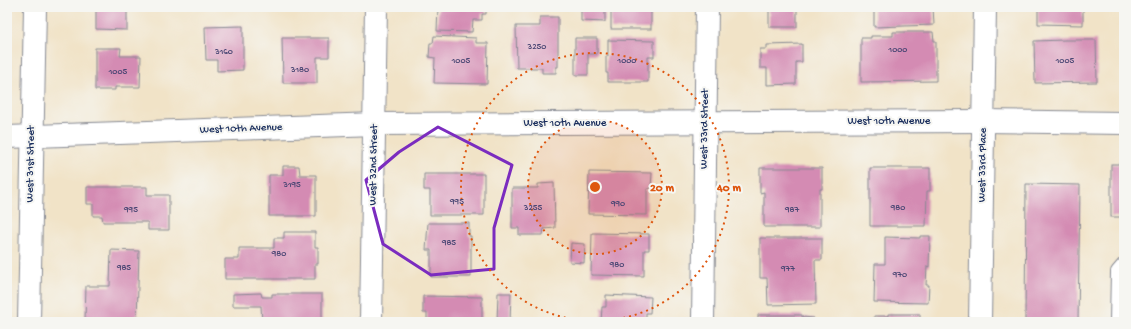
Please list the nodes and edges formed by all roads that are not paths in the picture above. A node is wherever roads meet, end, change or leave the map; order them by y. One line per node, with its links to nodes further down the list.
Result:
1 (35, 7): 10 (street, West 31st Street)
2 (376, 7): 8 (street, West 32nd Street)
3 (707, 7): 6 (street, West 33rd Street)
4 (985, 7): 5 (street, West 33rd Place)
5 (984, 121): 6 (street, West 10th Avenue); 7 (street, West 10th Avenue); 15 (street, West 33rd Place)
6 (705, 123): 8 (street, West 10th Avenue); 14 (street, West 33rd Street)
7 (1124, 123)
8 (375, 124): 10 (street, West 10th Avenue); 13 (street, West 32nd Street)
9 (7, 137): 10 (street, West 10th Avenue)
10 (32, 137): 12 (street, West 31st Street)
11 (1124, 265): 16 (lane)
12 (29, 322)
13 (371, 322)
14 (703, 322)
15 (980, 322)
16 (1117, 322)

